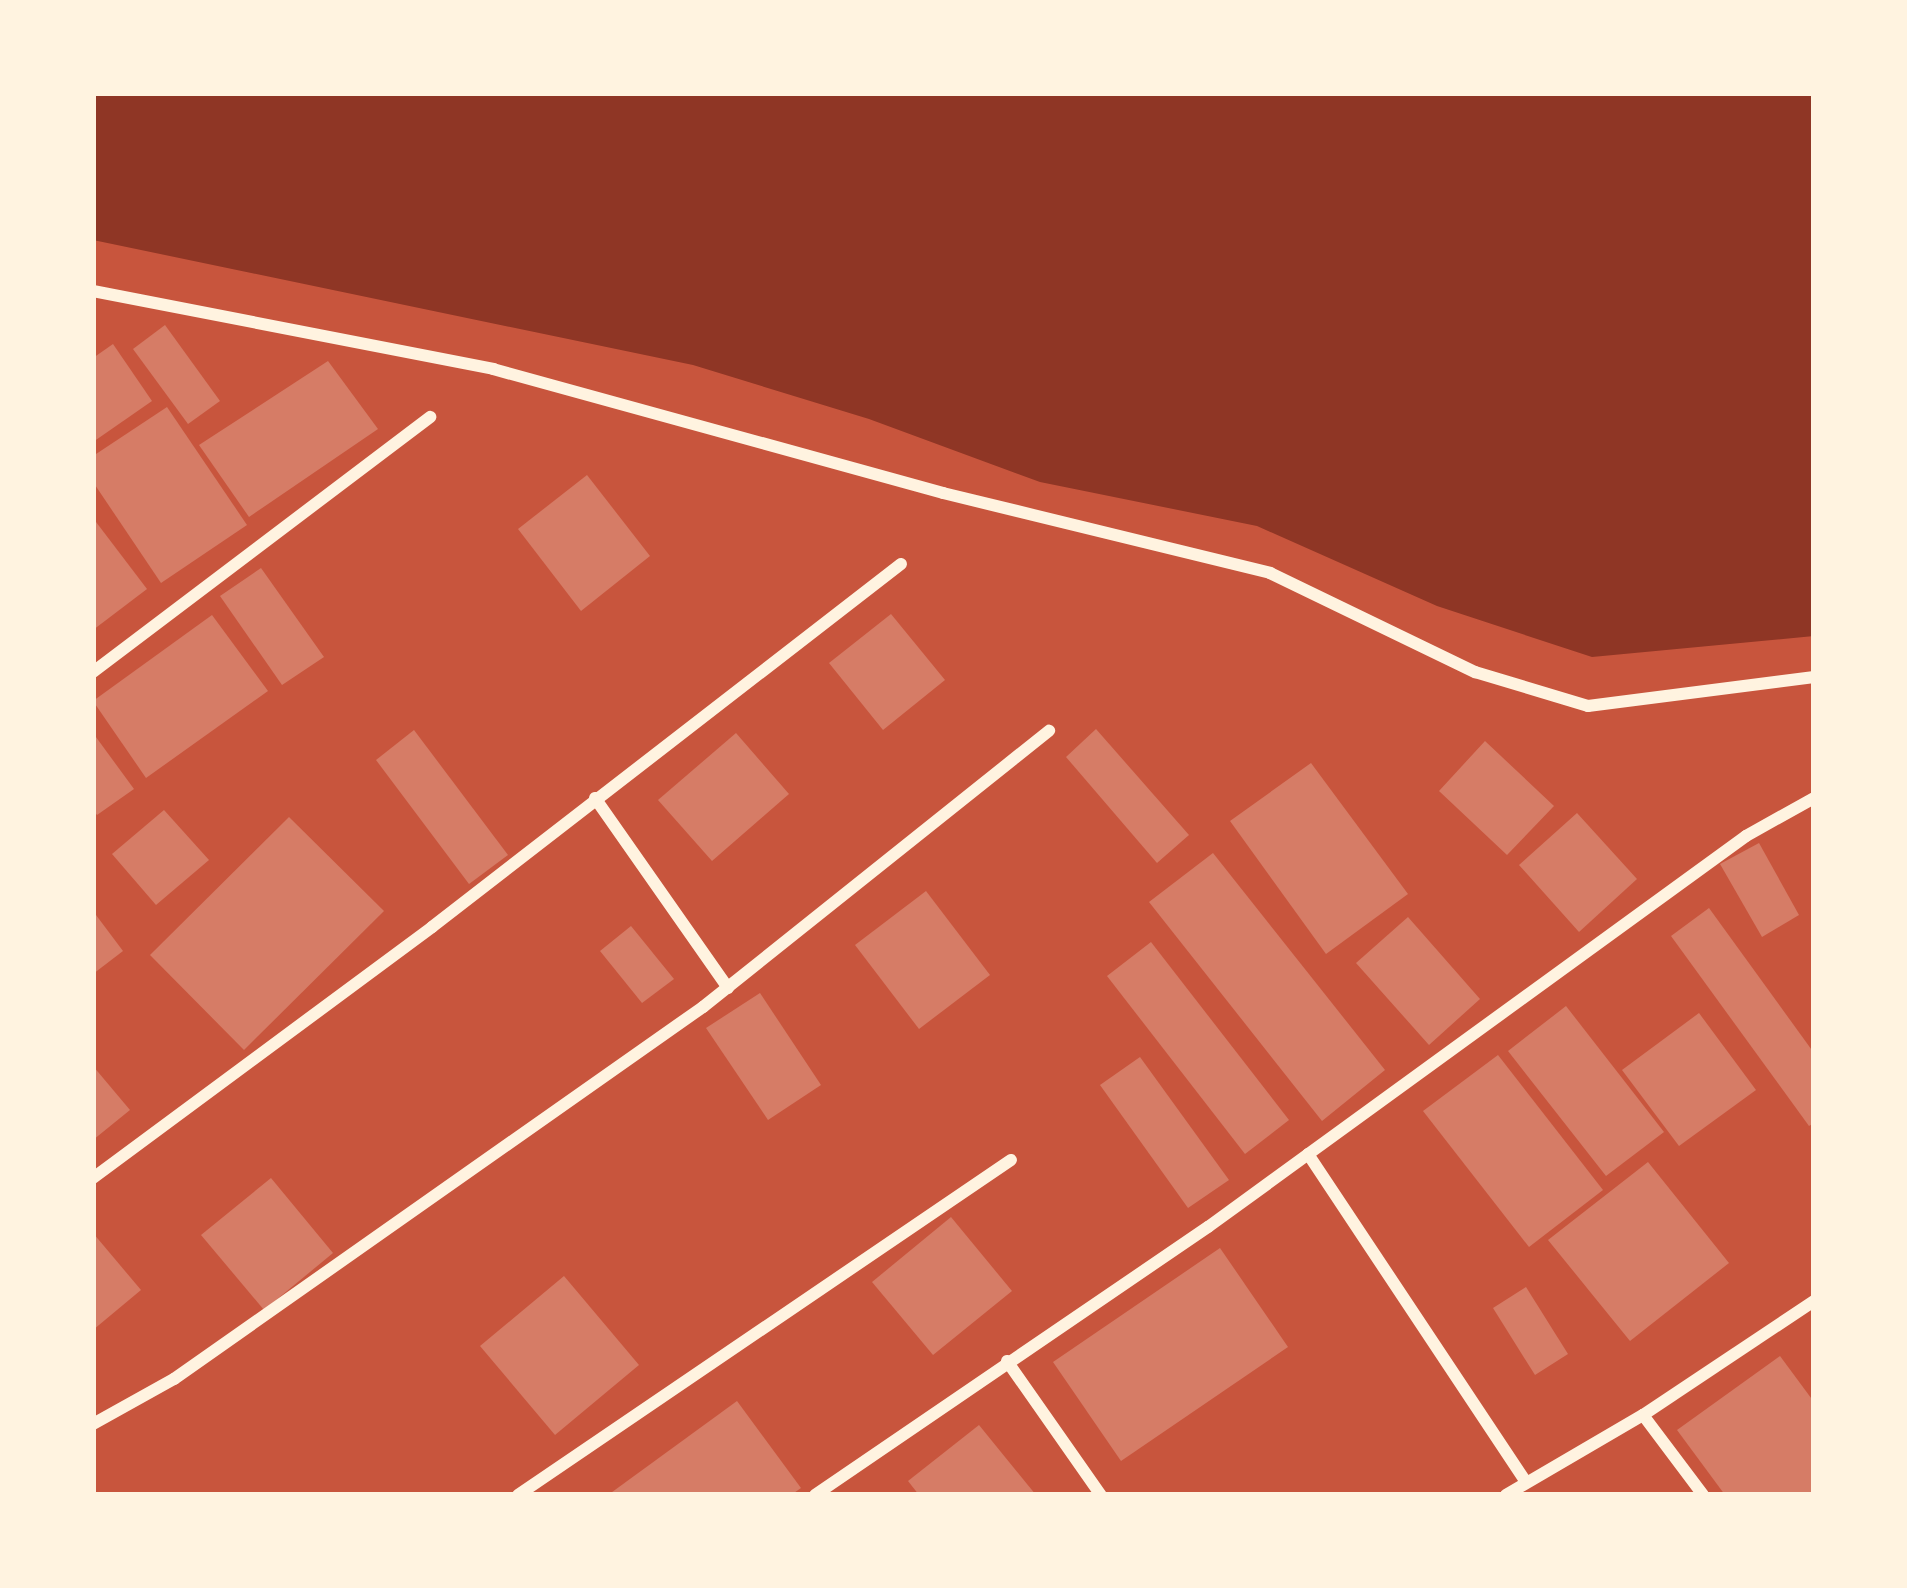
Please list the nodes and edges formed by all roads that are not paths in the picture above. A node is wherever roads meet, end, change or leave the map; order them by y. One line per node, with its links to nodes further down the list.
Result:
1 (93, 291): 5 (street)
2 (430, 417): 4 (street)
3 (901, 564): 7 (street)
4 (93, 672)
5 (1814, 677)
6 (1049, 731): 9 (street)
7 (596, 798): 9 (street); 12 (street)
8 (1814, 798): 10 (street)
9 (728, 988): 16 (street)
10 (1308, 1154): 14 (street); 17 (street)
11 (1011, 1160): 18 (street)
12 (93, 1178)
13 (1814, 1301): 15 (street)
14 (1007, 1361): 19 (street); 20 (street)
15 (1643, 1415): 17 (street); 22 (street)
16 (93, 1424)
17 (1526, 1482): 21 (street)
18 (518, 1495)
19 (814, 1495)
20 (1101, 1495)
21 (1506, 1495)
22 (1703, 1495)

